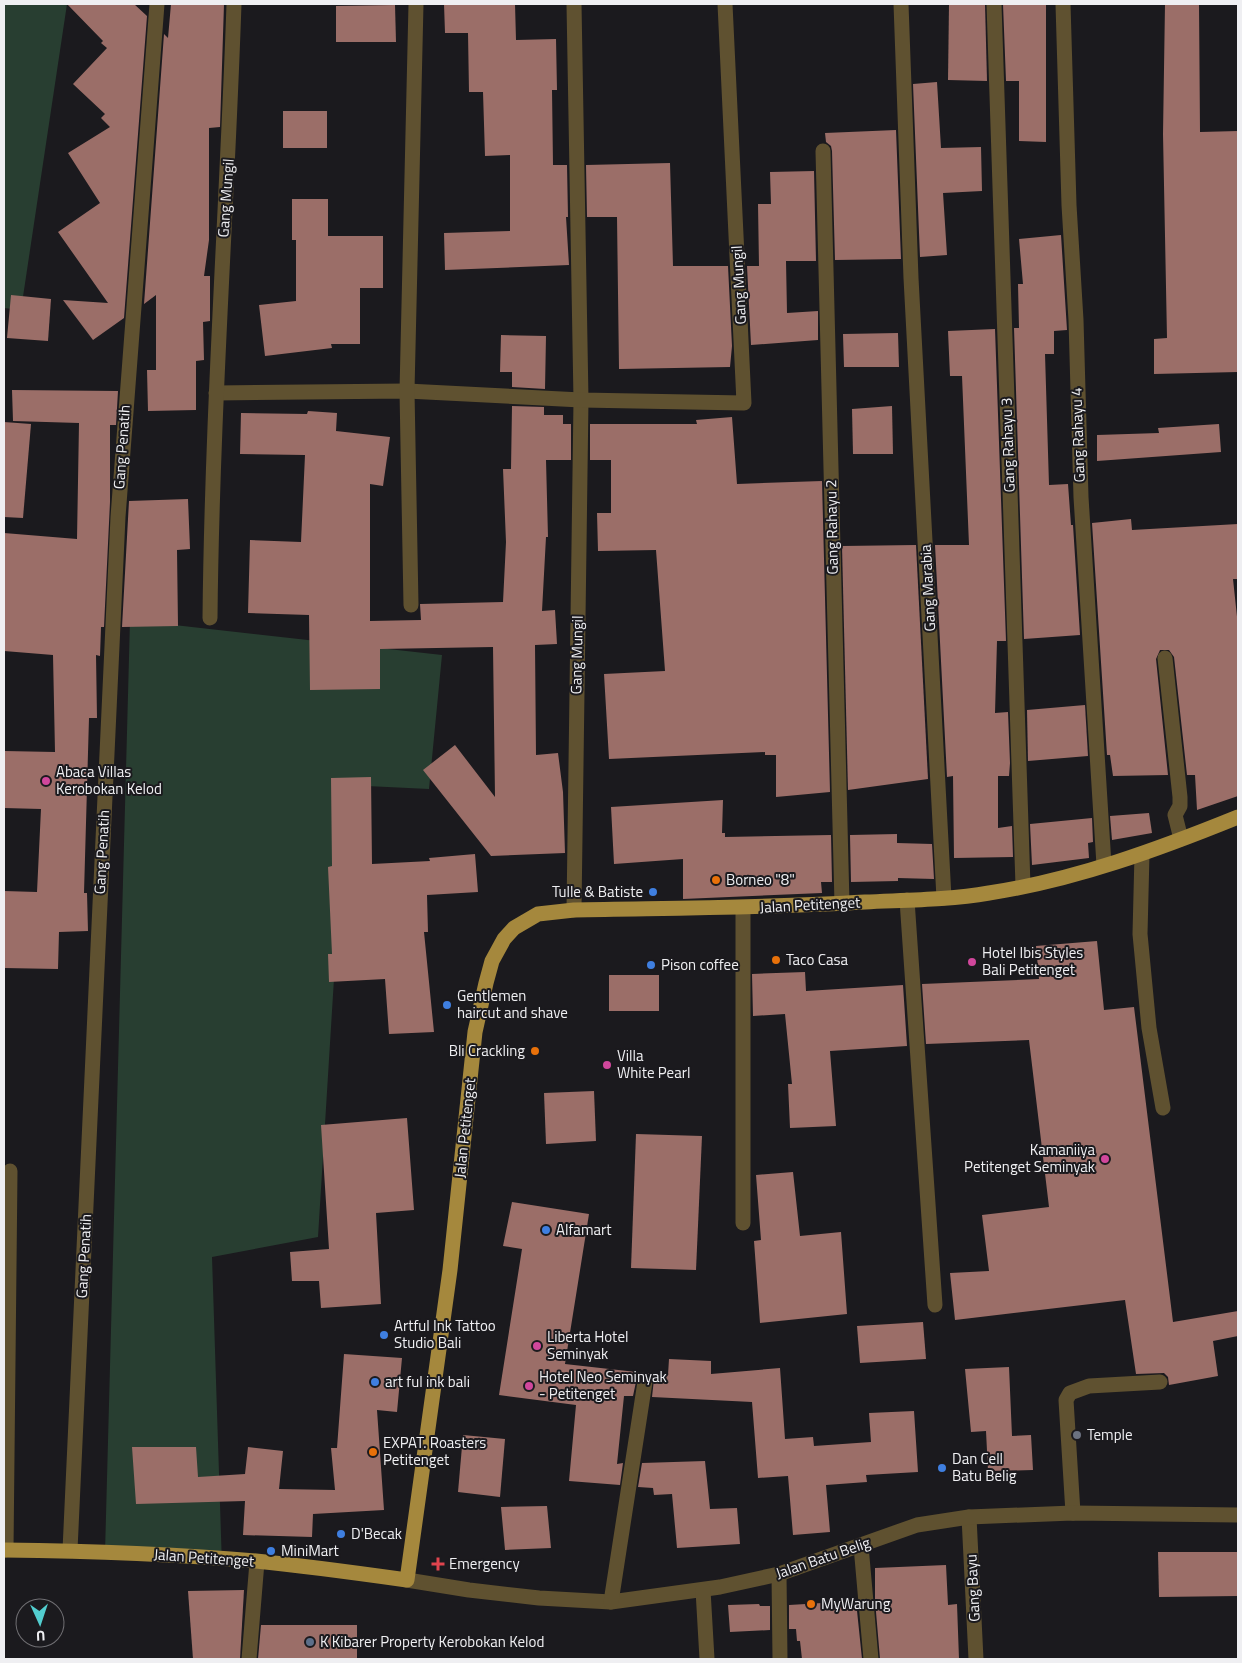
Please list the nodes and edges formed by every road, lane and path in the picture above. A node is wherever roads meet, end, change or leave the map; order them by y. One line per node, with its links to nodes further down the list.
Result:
1 (158, 4): 37 (street, Gang Penatih)
2 (234, 4): 11 (street, Gang Mungil)
3 (416, 4): 10 (street)
4 (574, 4): 12 (street, Gang Mungil)
5 (725, 4): 12 (street, Gang Mungil)
6 (901, 4): 21 (street, Gang Marabia)
7 (994, 4): 20 (street, Gang Rahayu 3)
8 (1063, 4): 19 (street, Gang Rahayu 4)
9 (823, 151): 23 (street, Gang Rahayu 2)
10 (406, 391): 11 (street, Gang Mungil); 12 (street, Gang Mungil); 13 (street)
11 (216, 393): 14 (street, Gang Mungil)
12 (581, 400): 25 (street, Gang Mungil)
13 (411, 605)
14 (210, 618)
15 (1165, 658): 17 (street)
16 (1238, 817): 17 (main road, Jalan Petitenget)
17 (1181, 839): 18 (main road, Jalan Petitenget)
18 (1142, 854): 19 (main road, Jalan Petitenget); 26 (street)
19 (1104, 865): 20 (main road, Jalan Petitenget)
20 (1024, 886): 21 (main road, Jalan Petitenget)
21 (944, 898): 22 (main road, Jalan Petitenget)
22 (907, 900): 23 (main road, Jalan Petitenget); 29 (street)
23 (842, 904): 24 (main road, Jalan Petitenget)
24 (743, 908): 25 (main road, Jalan Petitenget); 28 (street)
25 (574, 910): 40 (main road, Jalan Petitenget)
26 (1163, 1108)
27 (10, 1171): 36 (street)
28 (743, 1223)
29 (935, 1305)
30 (645, 1382): 42 (street)
31 (1160, 1382): 32 (street)
32 (1073, 1514): 33 (street, Jalan Batu Belig); 34 (street, Jalan Batu Belig)
33 (1238, 1515)
34 (969, 1517): 35 (street, Jalan Batu Belig); 47 (street, Gang Bayu)
35 (861, 1546): 39 (street, Jalan Batu Belig); 46 (street)
36 (5, 1550): 37 (main road, Jalan Petitenget)
37 (70, 1550): 38 (main road, Jalan Petitenget)
38 (257, 1562): 40 (main road, Jalan Petitenget); 43 (street)
39 (779, 1574): 41 (street, Jalan Batu Belig); 45 (street)
40 (407, 1580): 42 (street, Jalan Batu Belig)
41 (703, 1590): 42 (street, Jalan Batu Belig); 44 (street)
42 (611, 1602)
43 (249, 1659)
44 (707, 1659)
45 (780, 1659)
46 (871, 1659)
47 (976, 1659)

